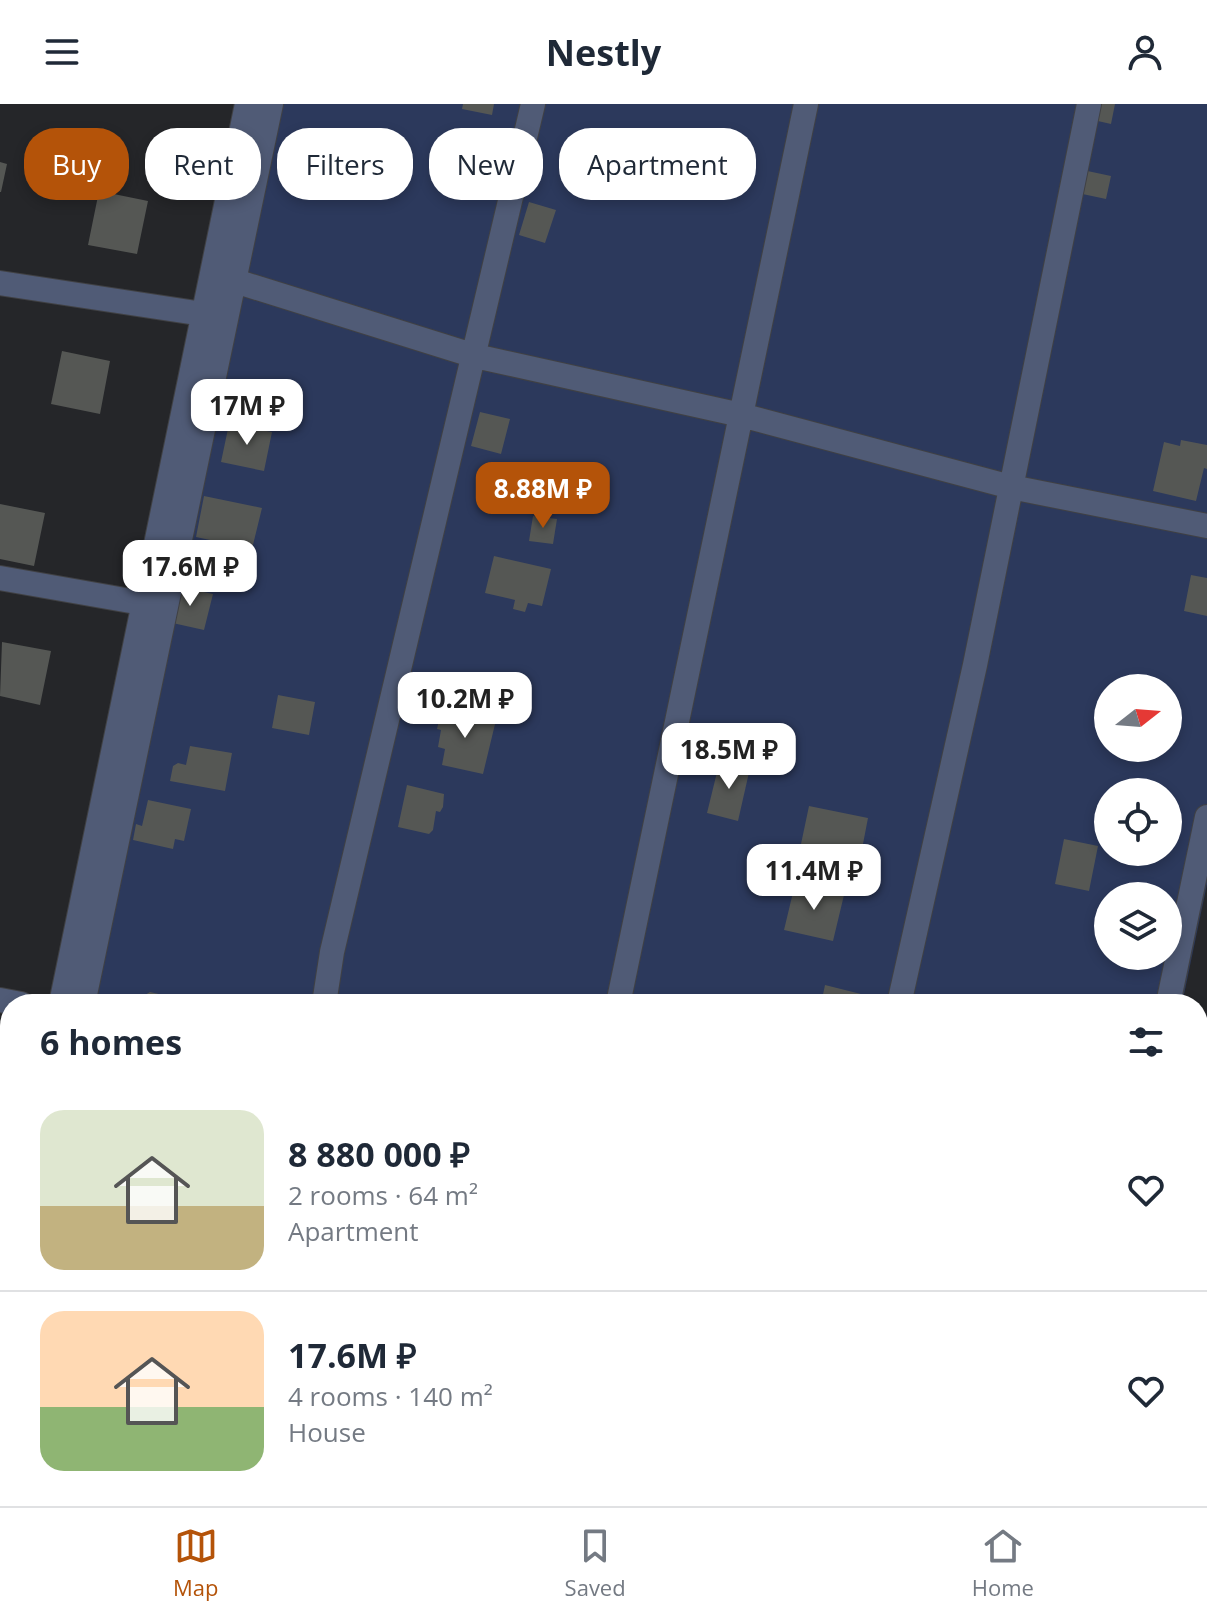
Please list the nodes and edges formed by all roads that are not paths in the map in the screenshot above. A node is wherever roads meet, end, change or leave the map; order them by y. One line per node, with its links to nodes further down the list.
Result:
1 (247, 104): 8 (street)
2 (271, 104): 6 (street)
3 (533, 104): 9 (street)
4 (806, 104): 10 (street)
5 (1089, 104): 11 (street)
6 (235, 281): 9 (street); 17 (street)
7 (0, 283): 8 (street)
8 (203, 314): 14 (street)
9 (475, 356): 10 (street); 18 (street)
10 (741, 415): 11 (street); 19 (street)
11 (1011, 487): 12 (street); 20 (street)
12 (1207, 526)
13 (0, 578): 14 (street)
14 (142, 603): 16 (street)
15 (1207, 817): 21 (street)
16 (63, 994)
17 (85, 994)
18 (326, 994)
19 (620, 994)
20 (901, 994)
21 (1170, 994)

